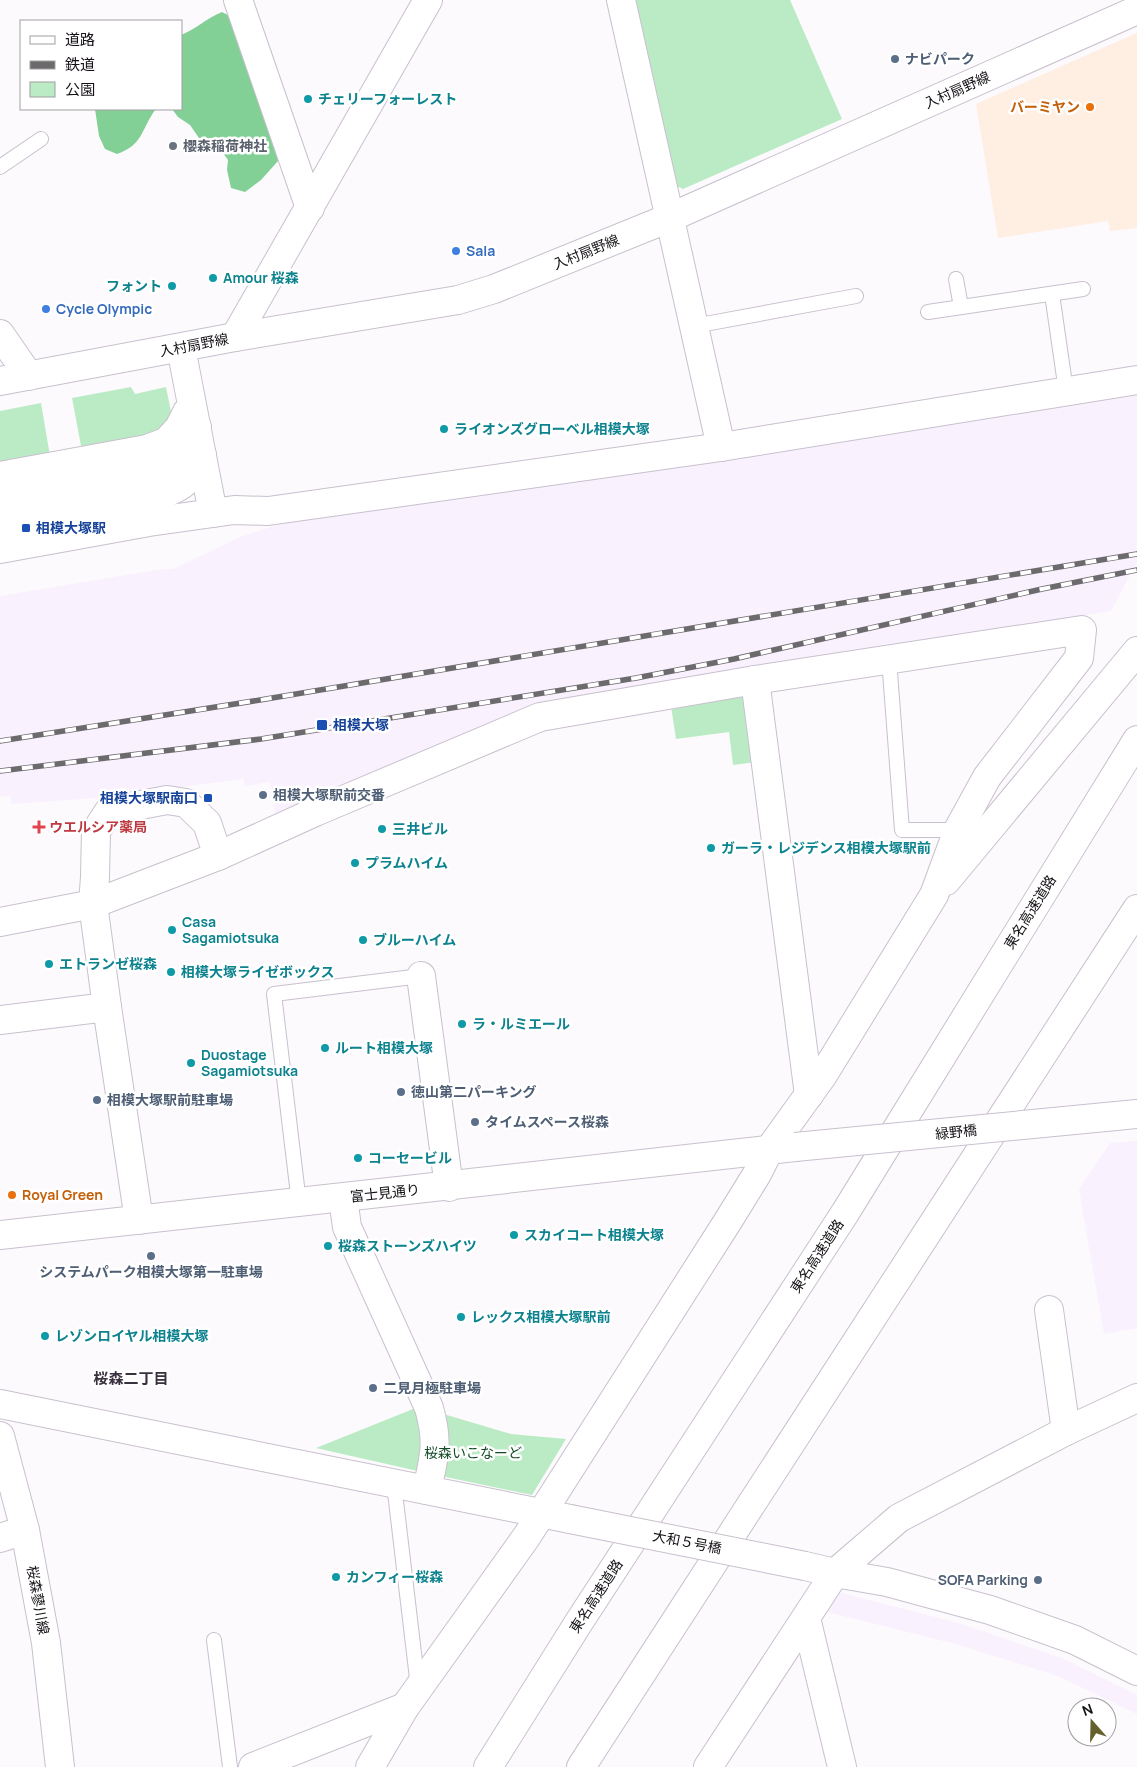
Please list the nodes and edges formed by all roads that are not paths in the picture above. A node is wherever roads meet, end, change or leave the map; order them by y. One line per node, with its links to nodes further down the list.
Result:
1 (238, 0): 7 (main road)
2 (428, 0): 7 (main road)
3 (621, 0): 8 (main road)
4 (1137, 10): 8 (main road, 入村扇野線)
5 (41, 139): 6 (lane)
6 (0, 167)
7 (310, 208): 17 (main road)
8 (670, 218): 15 (main road); 17 (main road, 入村扇野線)
9 (956, 279): 13 (lane)
10 (1083, 289): 11 (lane)
11 (1052, 294): 13 (lane); 22 (lane)
12 (856, 296): 15 (lane)
13 (960, 307): 14 (lane)
14 (928, 312)
15 (694, 326): 24 (main road)
16 (0, 334): 19 (main road)
17 (235, 337): 18 (main road, 入村扇野線)
18 (182, 348): 19 (main road, 入村扇野線); 23 (main road)
19 (29, 376): 21 (main road, 入村扇野線)
20 (1137, 380): 22 (main road)
21 (0, 381)
22 (1066, 391): 24 (main road)
23 (194, 414): 25 (main road); 26 (main road); 27 (main road)
24 (721, 447): 28 (main road)
25 (202, 455): 28 (main road); 29 (main road)
26 (0, 476)
27 (0, 499)
28 (213, 513): 30 (main road)
29 (0, 521)
30 (0, 549)
31 (1137, 652): 37 (main road)
32 (889, 658): 33 (main road); 35 (lane); 35 (main road)
33 (754, 680): 36 (main road); 44 (main road)
34 (1137, 740): 70 (main road, 東名高速道路)
35 (958, 830): 37 (main road)
36 (218, 856): 38 (main road); 38 (main road)
37 (934, 895): 44 (main road)
38 (93, 904): 40 (main road); 42 (main road)
39 (1137, 909): 71 (main road)
40 (0, 922)
41 (421, 976): 47 (main road); 49 (lane)
42 (107, 1007): 43 (main road); 50 (main road)
43 (0, 1020)
44 (810, 1095): 46 (main road)
45 (1129, 1112): 46 (main road, 緑野橋, bridge)
46 (782, 1149): 47 (main road, 富士見通り); 59 (main road)
47 (449, 1187): 48 (main road, 富士見通り)
48 (343, 1198): 49 (main road, 富士見通り); 58 (main road)
49 (299, 1202): 50 (main road, 富士見通り)
50 (140, 1220): 51 (main road, 富士見通り)
51 (0, 1235)
52 (1049, 1310): 55 (main road)
53 (1137, 1398): 55 (main road)
54 (0, 1404): 57 (main road, 大和５号橋)
55 (1066, 1431): 61 (main road)
56 (1, 1445): 60 (main road, 桜森蓼川線)
57 (394, 1484): 58 (main road, 大和５号橋); 65 (lane)
58 (427, 1490): 59 (main road, 大和５号橋)
59 (542, 1513): 61 (main road, 大和５号橋, bridge); 65 (main road)
60 (13, 1534): 66 (main road, 桜森蓼川線)
61 (835, 1573): 62 (main road); 64 (main road, 大和５号橋)
62 (806, 1618): 72 (main road); 73 (main road)
63 (214, 1640): 67 (lane)
64 (1137, 1671)
65 (412, 1698): 68 (main road); 69 (main road)
66 (60, 1767)
67 (230, 1767)
68 (253, 1767)
69 (370, 1767)
70 (488, 1767)
71 (581, 1767)
72 (708, 1767)
73 (842, 1767)

